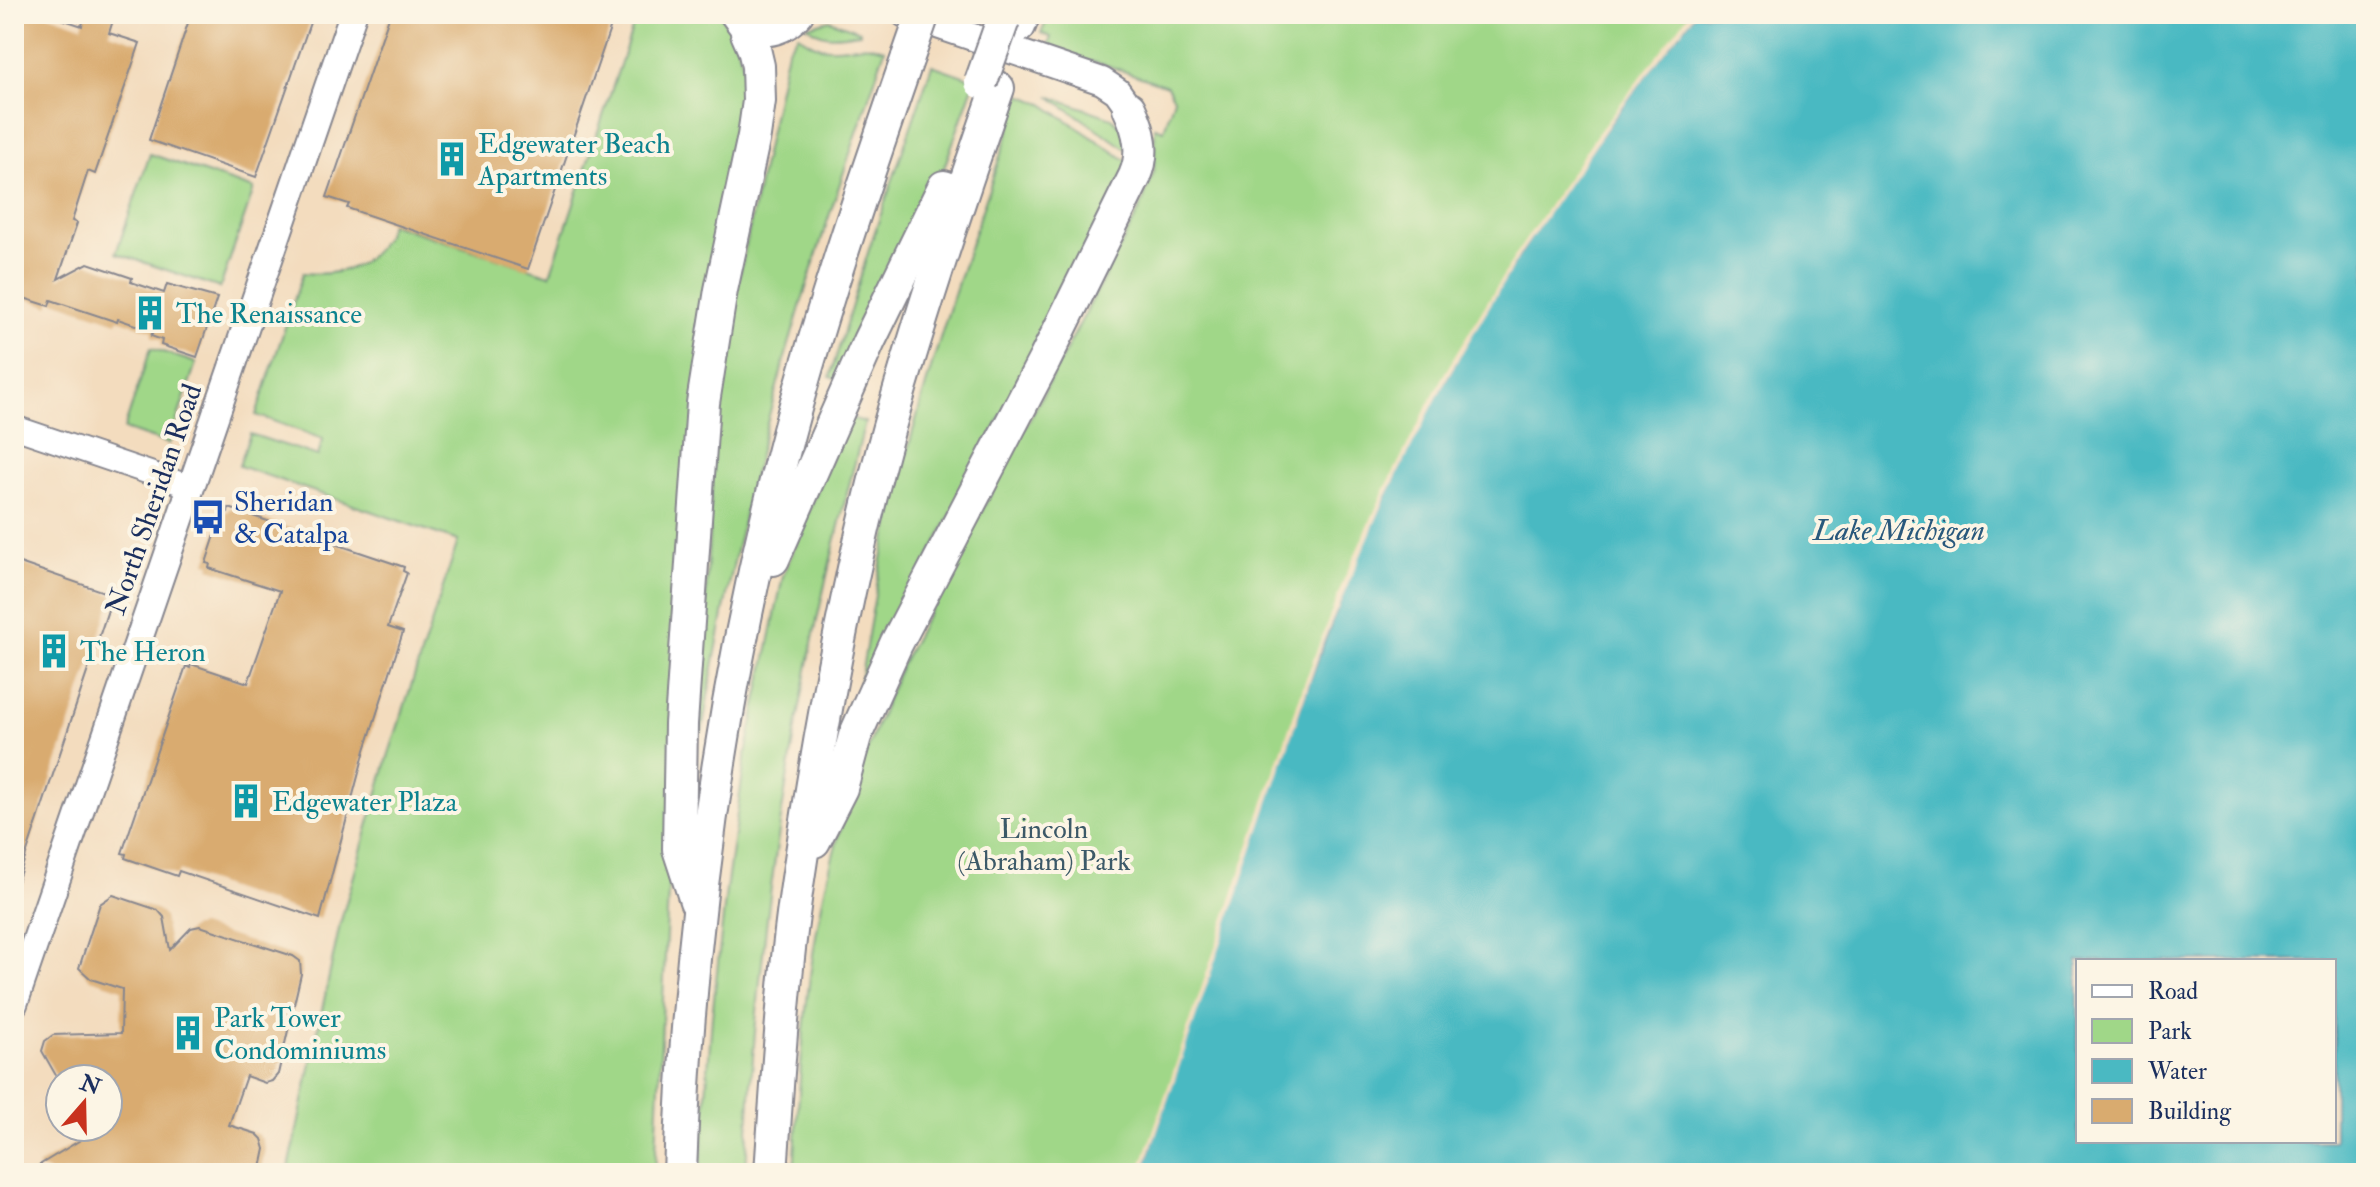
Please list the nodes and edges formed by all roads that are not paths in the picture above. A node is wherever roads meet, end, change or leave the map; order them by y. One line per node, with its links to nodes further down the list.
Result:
1 (353, 14): 10 (main road, North Sheridan Road)
2 (800, 14): 6 (main road)
3 (905, 14): 8 (main road)
4 (923, 14): 11 (highway, bridge)
5 (1013, 18): 7 (highway)
6 (740, 24): 13 (highway)
7 (990, 85): 11 (highway); 12 (highway)
8 (1129, 108): 12 (highway)
9 (14, 427): 10 (street)
10 (191, 487): 14 (main road, North Sheridan Road)
11 (746, 623): 13 (highway)
12 (799, 869): 16 (highway)
13 (698, 907): 15 (highway)
14 (14, 1004)
15 (680, 1173)
16 (771, 1173)

